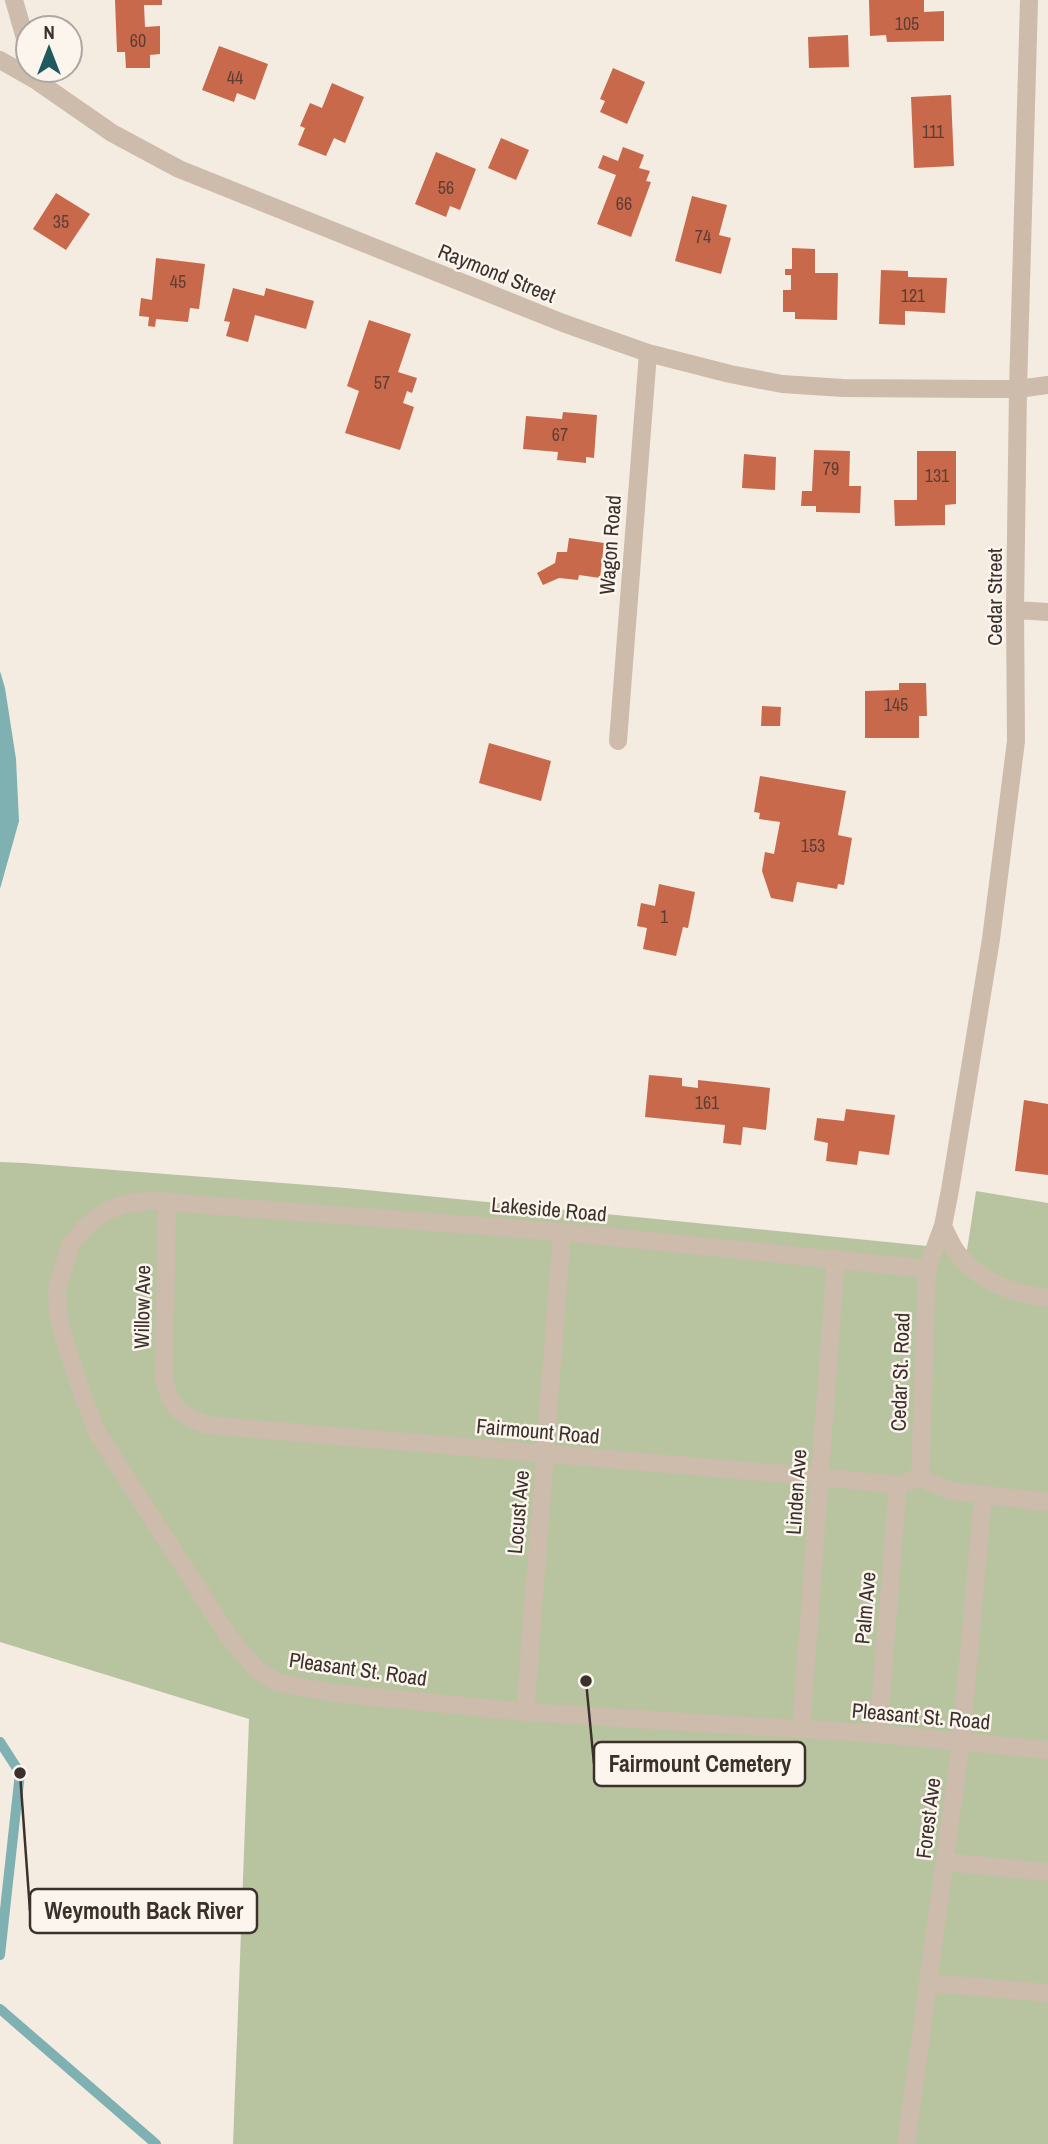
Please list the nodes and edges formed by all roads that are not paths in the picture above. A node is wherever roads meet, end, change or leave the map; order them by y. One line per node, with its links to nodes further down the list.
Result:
1 (1029, 0): 5 (street, Cedar Street)
2 (46, 84): 3 (street, Raymond Street)
3 (648, 353): 5 (street, Raymond Street); 8 (street, Wagon Road)
4 (1048, 385): 5 (street, Raymond Street)
5 (1018, 390): 6 (street, Cedar Street)
6 (1015, 610): 7 (street); 10 (street, Cedar Street)
7 (1048, 612)
8 (618, 741)
9 (167, 1201): 11 (street, Lakeside Road); 15 (street, Willow Ave); 22 (street, Pleasant St. Road)
10 (943, 1226): 13 (street, Cedar St. Road); 14 (street)
11 (562, 1232): 12 (street, Lakeside Road); 16 (street, Locust Ave)
12 (836, 1258): 13 (street, Lakeside Road); 17 (street, Linden Ave)
13 (927, 1269): 18 (street, Cedar St. Road)
14 (1048, 1298)
15 (177, 1410): 16 (street, Fairmount Road)
16 (546, 1455): 17 (street, Fairmount Road); 22 (street, Locust Ave)
17 (820, 1477): 19 (street, Fairmount Road); 23 (street, Linden Ave)
18 (920, 1478): 19 (street); 20 (street)
19 (898, 1485): 24 (street, Palm Ave)
20 (983, 1496): 21 (street); 25 (street, Forest Ave)
21 (1048, 1502)
22 (525, 1712): 23 (street, Pleasant St. Road)
23 (802, 1730): 24 (street, Pleasant St. Road)
24 (878, 1734): 25 (street, Pleasant St. Road)
25 (961, 1742): 26 (street, Pleasant St. Road); 27 (street, Forest Ave)
26 (1048, 1751)
27 (945, 1862): 28 (street); 29 (street, Forest Ave)
28 (1048, 1872)
29 (929, 1983): 30 (street); 31 (street, Forest Ave)
30 (1048, 1993)
31 (906, 2144)

